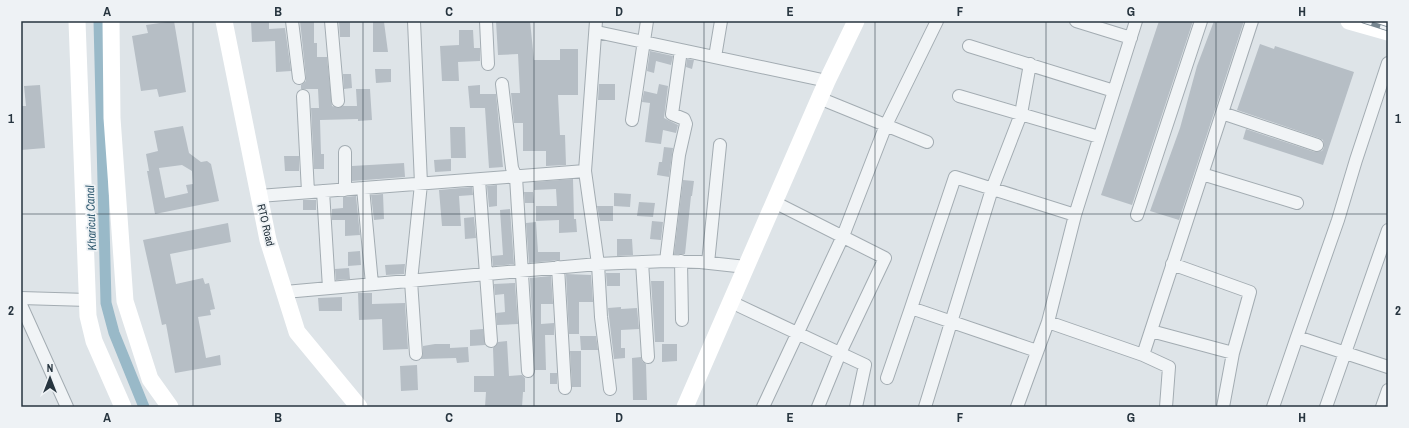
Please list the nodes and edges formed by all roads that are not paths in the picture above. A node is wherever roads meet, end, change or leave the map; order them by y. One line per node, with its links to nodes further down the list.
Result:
1 (77, 21): 76 (street)
2 (111, 21): 102 (street)
3 (224, 21): 54 (street, RTO Road)
4 (292, 21): 27 (street)
5 (331, 21): 34 (street)
6 (414, 21): 48 (street)
7 (486, 21): 25 (street)
8 (647, 21): 20 (street)
9 (721, 21): 23 (street)
10 (856, 21): 28 (street)
11 (937, 21): 38 (street)
12 (1076, 21): 19 (street)
13 (1136, 21): 19 (street)
14 (1201, 21): 58 (street)
15 (1252, 21): 35 (street)
16 (1349, 21): 18 (street)
17 (596, 26): 20 (street); 44 (street)
18 (1388, 32)
19 (1131, 38): 30 (street)
20 (644, 42): 22 (street); 37 (street)
21 (969, 46): 26 (street)
22 (681, 50): 23 (street); 61 (street)
23 (715, 57): 28 (street)
24 (1388, 63): 85 (street)
25 (488, 64)
26 (1030, 64): 30 (street); 36 (street)
27 (300, 78)
28 (827, 81): 33 (street)
29 (502, 84): 46 (street)
30 (1114, 91): 39 (street)
31 (303, 96): 53 (street)
32 (959, 96): 36 (street)
33 (819, 98): 38 (street); 55 (street)
34 (338, 101)
35 (1222, 113): 42 (street); 45 (street)
36 (1021, 114): 39 (street); 50 (street)
37 (632, 120)
38 (886, 125): 40 (street); 60 (street)
39 (1099, 137): 57 (street)
40 (927, 142)
41 (720, 144): 64 (street)
42 (1317, 145)
43 (345, 152): 51 (street)
44 (585, 171): 46 (street); 65 (street)
45 (1202, 174): 56 (street); 66 (street)
46 (516, 177): 47 (street); 69 (street)
47 (478, 180): 48 (street); 70 (street)
48 (421, 184): 49 (street); 71 (street)
49 (363, 188): 51 (street); 72 (street)
50 (992, 189): 57 (street); 79 (street); 81 (street)
51 (345, 190): 52 (street)
52 (323, 191): 53 (street); 73 (street)
53 (308, 192): 54 (street)
54 (259, 196): 74 (street, RTO Road)
55 (774, 202): 60 (street); 68 (street)
56 (1297, 203)
57 (1075, 215): 82 (street)
58 (1137, 215)
59 (1388, 230): 89 (street)
60 (843, 236): 84 (street); 91 (street)
61 (666, 261): 62 (street); 63 (street)
62 (681, 261): 64 (street); 80 (street)
63 (642, 262): 65 (street); 93 (street)
64 (708, 263): 68 (street)
65 (598, 264): 67 (street); 98 (street)
66 (1172, 264): 83 (street); 88 (street)
67 (558, 267): 69 (street); 97 (street)
68 (746, 267): 77 (street)
69 (523, 271): 70 (street); 95 (street)
70 (486, 274): 71 (street); 86 (street)
71 (411, 281): 72 (street); 90 (street)
72 (372, 284): 73 (street)
73 (329, 288): 74 (street)
74 (285, 292): 103 (street, RTO Road)
75 (21, 298): 76 (street)
76 (88, 300): 101 (street)
77 (731, 302): 84 (street); 104 (street)
78 (21, 305): 100 (street)
79 (910, 308): 81 (street); 96 (street)
80 (682, 320)
81 (951, 322): 87 (street); 108 (street)
82 (1048, 322): 87 (street); 92 (street)
83 (1151, 331): 88 (street); 92 (street)
84 (797, 333): 91 (street); 105 (street)
85 (1297, 337): 89 (street); 112 (street)
86 (491, 341)
87 (1037, 351): 109 (street)
88 (1233, 353): 111 (street)
89 (1344, 353): 94 (street); 113 (street)
90 (416, 354)
91 (840, 354): 106 (street); 107 (street)
92 (1143, 355): 110 (street)
93 (648, 357)
94 (1388, 367)
95 (528, 371)
96 (887, 378)
97 (565, 388)
98 (610, 389)
99 (1388, 390): 114 (street)
100 (67, 407)
101 (122, 407)
102 (170, 407)
103 (359, 407)
104 (685, 407)
105 (762, 407)
106 (818, 407)
107 (856, 407)
108 (925, 407)
109 (1017, 407)
110 (1166, 407)
111 (1223, 407)
112 (1273, 407)
113 (1326, 407)
114 (1382, 407)

